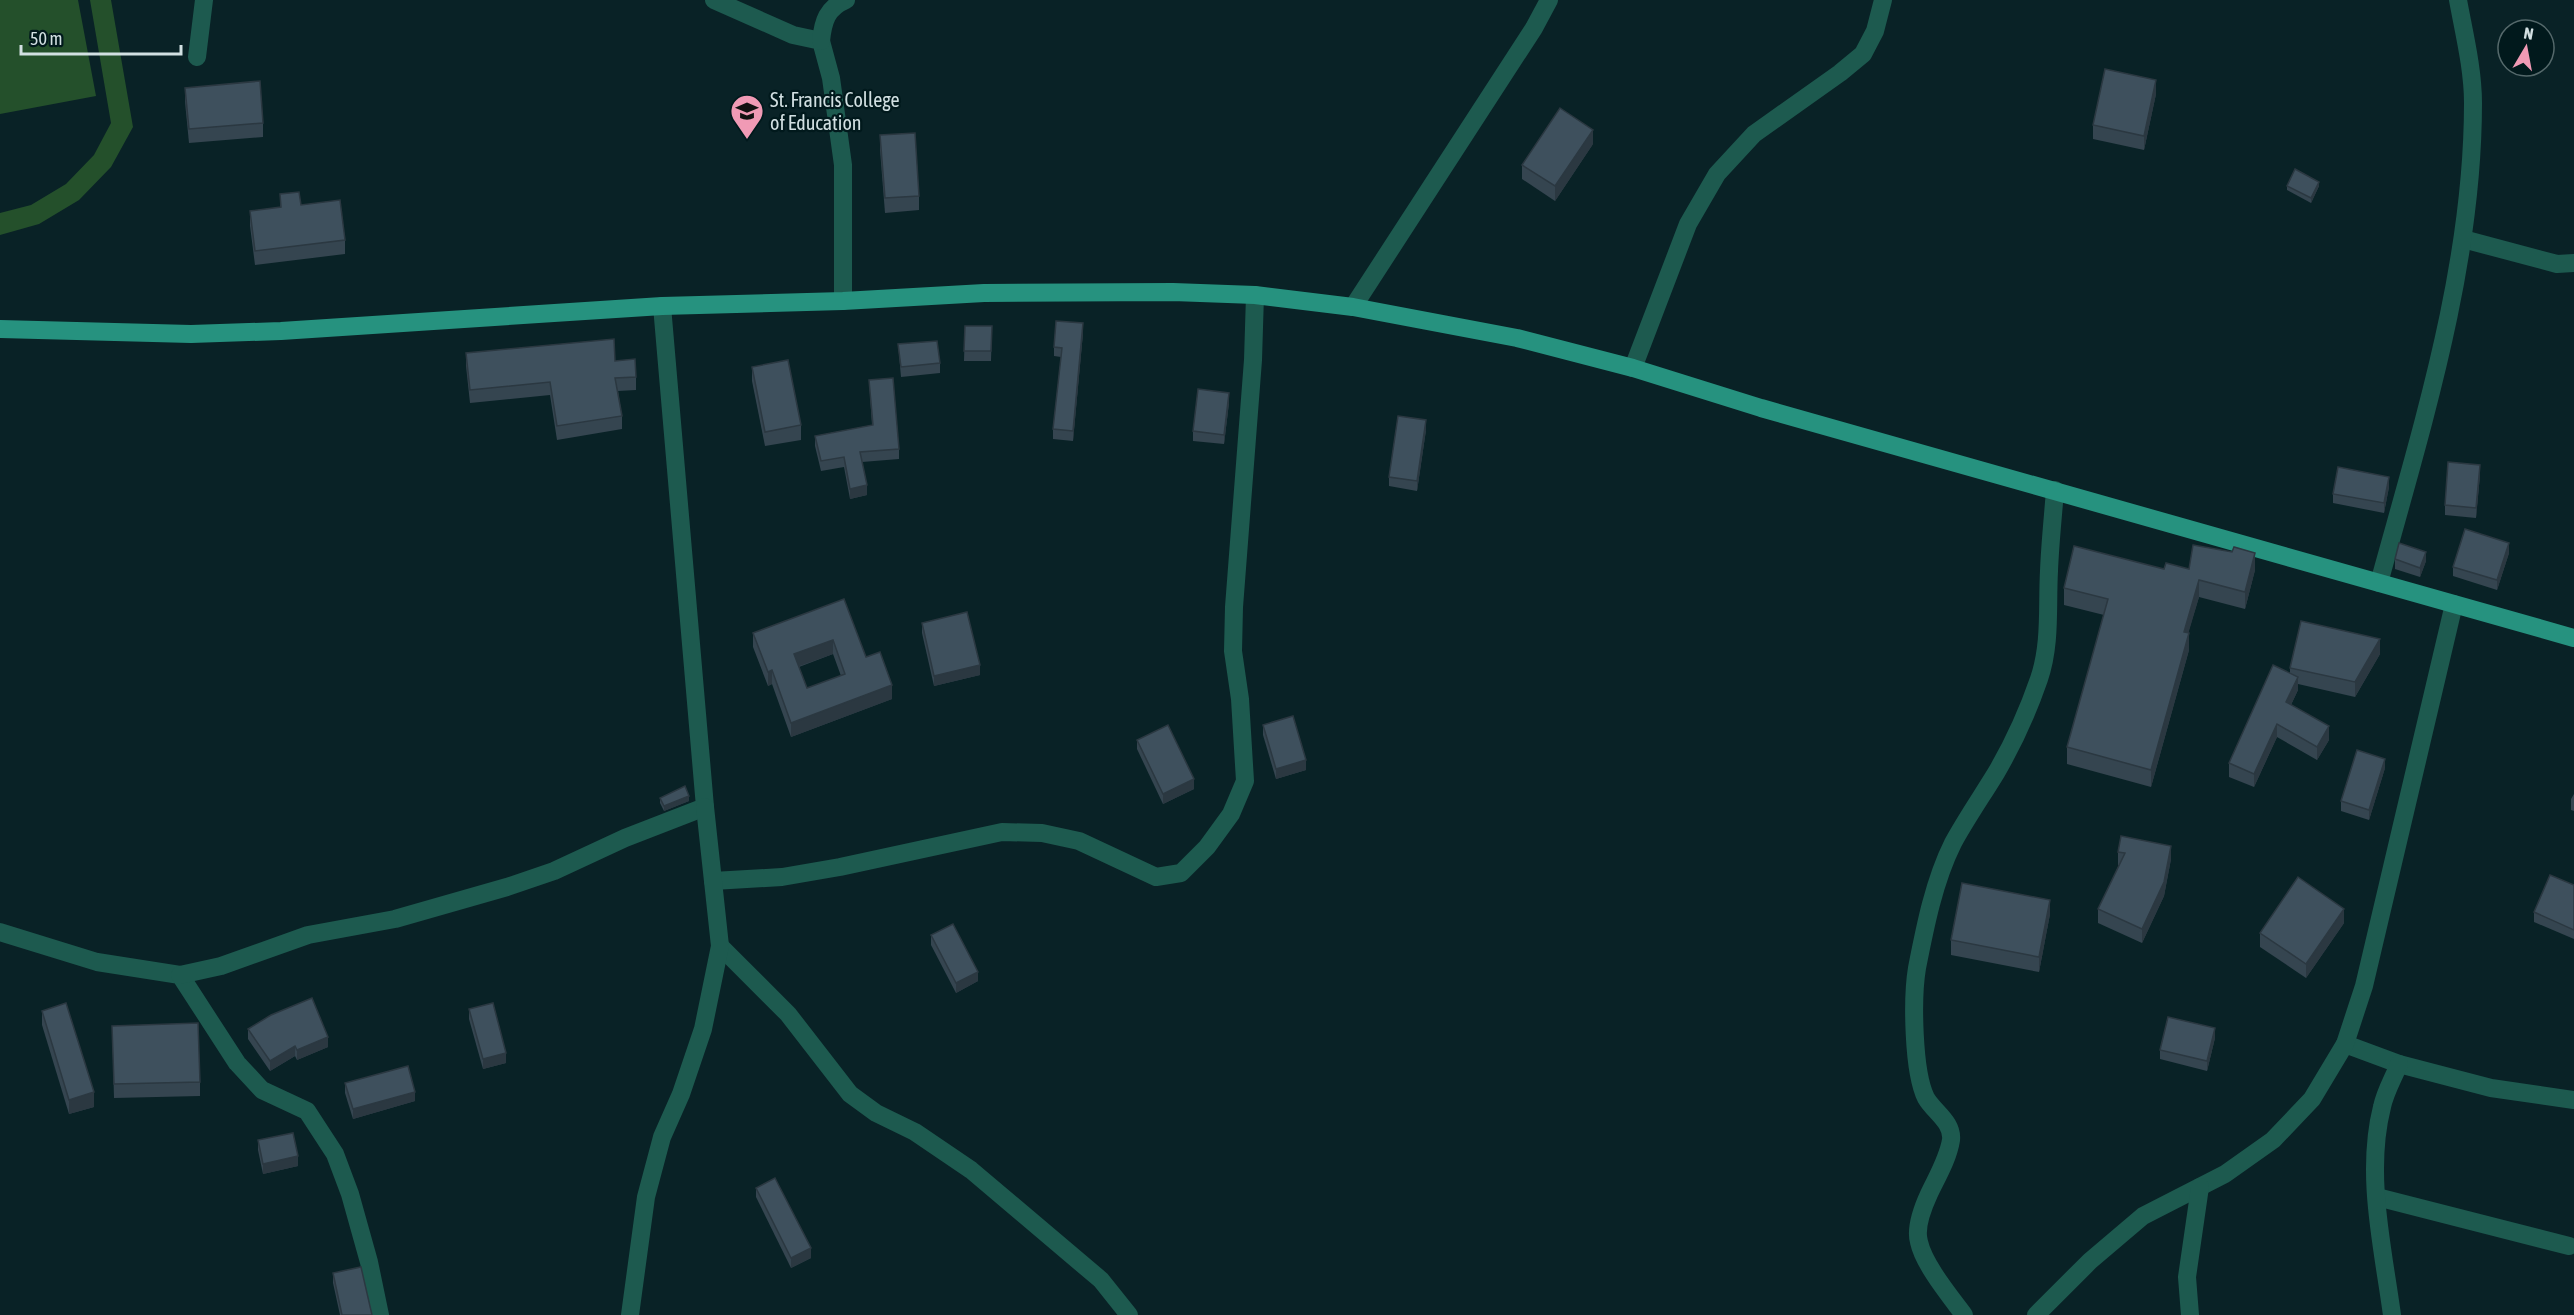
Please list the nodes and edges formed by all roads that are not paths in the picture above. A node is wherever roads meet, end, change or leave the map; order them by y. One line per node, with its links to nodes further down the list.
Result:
1 (204, 0): 8 (street)
2 (714, 0): 7 (street)
3 (846, 0): 7 (street)
4 (1549, 0): 14 (street)
5 (1882, 0): 16 (street)
6 (2458, 0): 9 (street)
7 (821, 40): 12 (street)
8 (197, 57)
9 (2463, 239): 10 (street); 18 (street)
10 (2574, 263)
11 (1255, 294): 12 (main road); 14 (main road); 22 (street)
12 (843, 301): 13 (main road)
13 (662, 306): 15 (main road); 21 (street)
14 (1353, 307): 16 (main road)
15 (0, 329)
16 (1633, 368): 17 (main road)
17 (2055, 490): 18 (main road); 35 (street)
18 (2379, 582): 19 (main road)
19 (2454, 604): 20 (main road); 26 (street)
20 (2574, 638)
21 (705, 807): 22 (street); 25 (street)
22 (712, 881): 24 (street)
23 (0, 932): 25 (street)
24 (720, 946): 33 (street); 34 (street)
25 (180, 975): 32 (street)
26 (2345, 1044): 27 (street); 29 (street)
27 (2399, 1064): 28 (street); 30 (street)
28 (2574, 1100)
29 (2200, 1187): 36 (street); 37 (street)
30 (2377, 1197): 31 (street); 38 (street)
31 (2569, 1246)
32 (380, 1315)
33 (630, 1315)
34 (1129, 1315)
35 (1964, 1315)
36 (2036, 1315)
37 (2190, 1315)
38 (2392, 1315)

